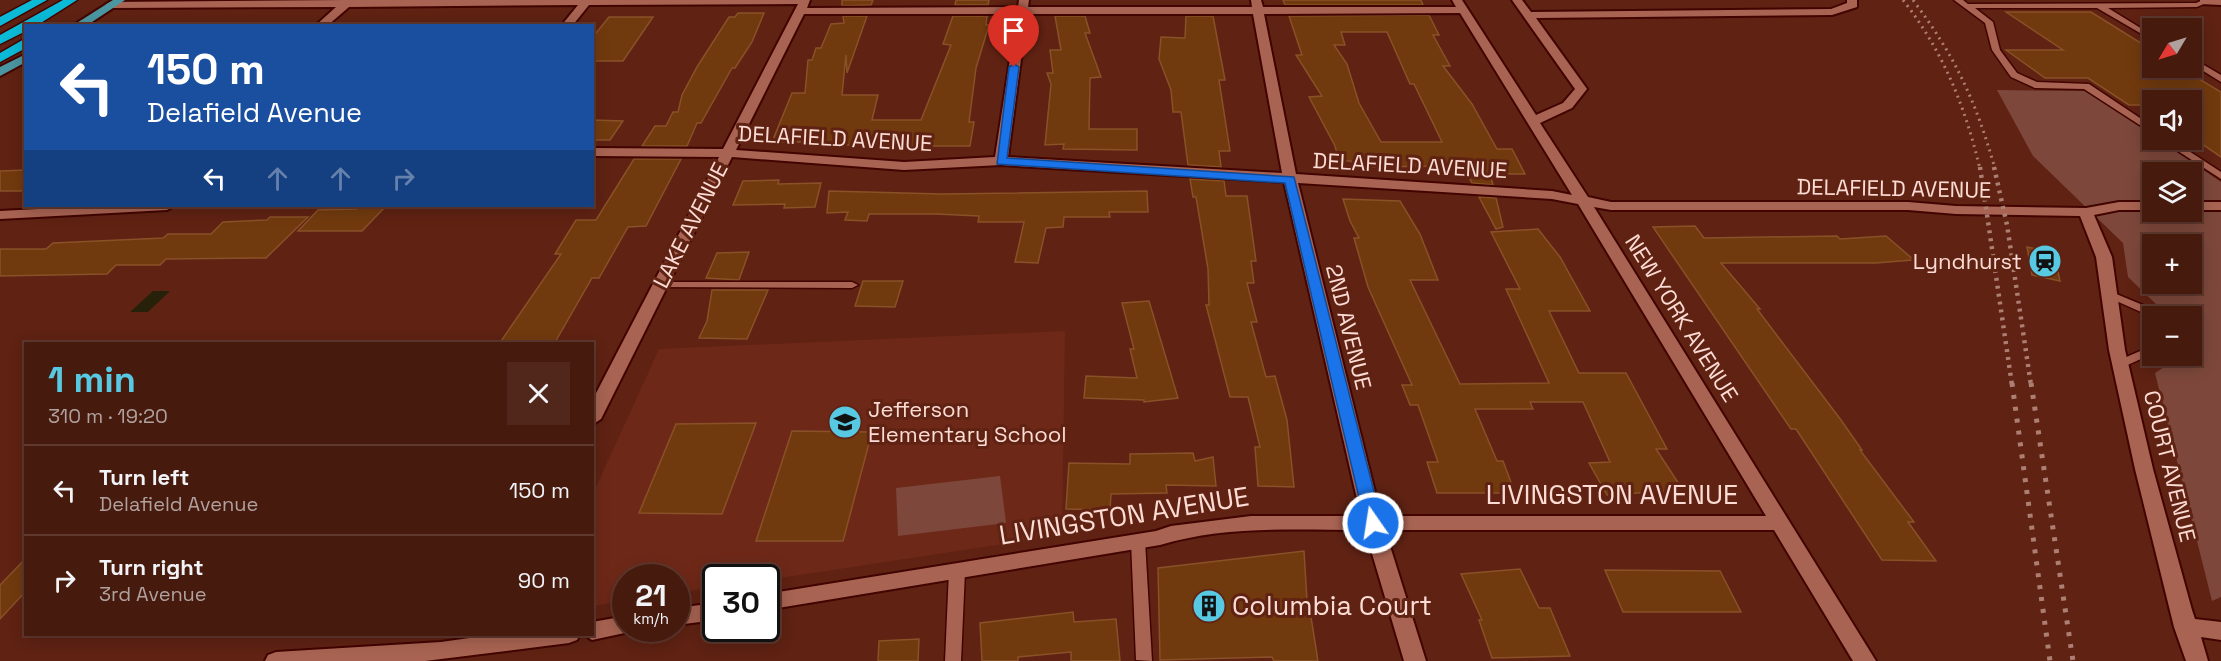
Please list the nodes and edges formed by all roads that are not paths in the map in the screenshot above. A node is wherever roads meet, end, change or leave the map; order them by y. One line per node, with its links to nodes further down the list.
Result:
1 (41, 0): 20 (highway)
2 (71, 0): 19 (highway)
3 (1517, 0): 18 (street)
4 (1852, 0): 18 (street)
5 (1958, 0): 16 (lane)
6 (2187, 0): 13 (lane)
7 (587, 1): 8 (street); 11 (street); 23 (street)
8 (348, 2): 10 (street); 22 (street)
9 (2221, 2): 13 (street)
10 (115, 3): 21 (main road)
11 (804, 4): 15 (street); 37 (street, LAKE AVENUE)
12 (1257, 4): 14 (street); 15 (street); 40 (street, 2ND AVENUE)
13 (2200, 4): 17 (lane)
14 (1460, 5): 33 (street, NEW YORK AVENUE)
15 (1023, 6): 38 (street)
16 (1966, 6): 17 (lane); 34 (lane)
17 (2099, 6): 25 (lane)
18 (1527, 15): 33 (street)
19 (43, 21)
20 (0, 22)
21 (80, 24)
22 (322, 24)
23 (568, 24)
24 (24, 27): 26 (highway)
25 (2142, 32)
26 (0, 40)
27 (24, 43): 28 (highway)
28 (0, 58)
29 (24, 58): 31 (main road)
30 (2202, 67): 32 (lane)
31 (0, 72)
32 (2221, 79)
33 (1533, 121): 41 (street, NEW YORK AVENUE)
34 (2142, 123)
35 (2181, 150): 39 (lane)
36 (594, 152): 37 (street, DELAFIELD AVENUE)
37 (727, 153): 38 (street, DELAFIELD AVENUE); 49 (street, LAKE AVENUE)
38 (1001, 161): 40 (street, DELAFIELD AVENUE)
39 (2221, 176)
40 (1290, 179): 41 (street, DELAFIELD AVENUE); 56 (street, 2ND AVENUE)
41 (1582, 199): 47 (street, DELAFIELD AVENUE); 57 (street, NEW YORK AVENUE)
42 (2142, 206): 47 (street, DELAFIELD AVENUE)
43 (2202, 206): 44 (street)
44 (2221, 206)
45 (140, 207): 46 (street)
46 (87, 209): 48 (street)
47 (2086, 212): 51 (street, COURT AVENUE)
48 (0, 215)
49 (660, 285): 50 (lane); 55 (street, LAKE AVENUE)
50 (852, 285)
51 (2109, 294): 52 (lane); 54 (street, COURT AVENUE)
52 (2142, 308)
53 (2142, 355): 54 (lane)
54 (2121, 364): 62 (street, COURT AVENUE)
55 (594, 415)
56 (1373, 523): 57 (street, LIVINGSTON AVENUE); 58 (street, LIVINGSTON AVENUE); 70 (street, 2ND AVENUE)
57 (1781, 523): 71 (street, NEW YORK AVENUE)
58 (1138, 541): 59 (street, LIVINGSTON AVENUE); 67 (lane)
59 (957, 571): 60 (street, LIVINGSTON AVENUE); 69 (lane)
60 (780, 600)
61 (612, 627): 63 (street)
62 (2185, 627): 64 (street); 72 (street, COURT AVENUE)
63 (594, 631)
64 (2221, 631)
65 (556, 636): 66 (street)
66 (479, 648): 68 (street)
67 (1144, 660)
68 (276, 661)
69 (953, 661)
70 (1415, 661)
71 (1865, 661)
72 (2197, 661)

